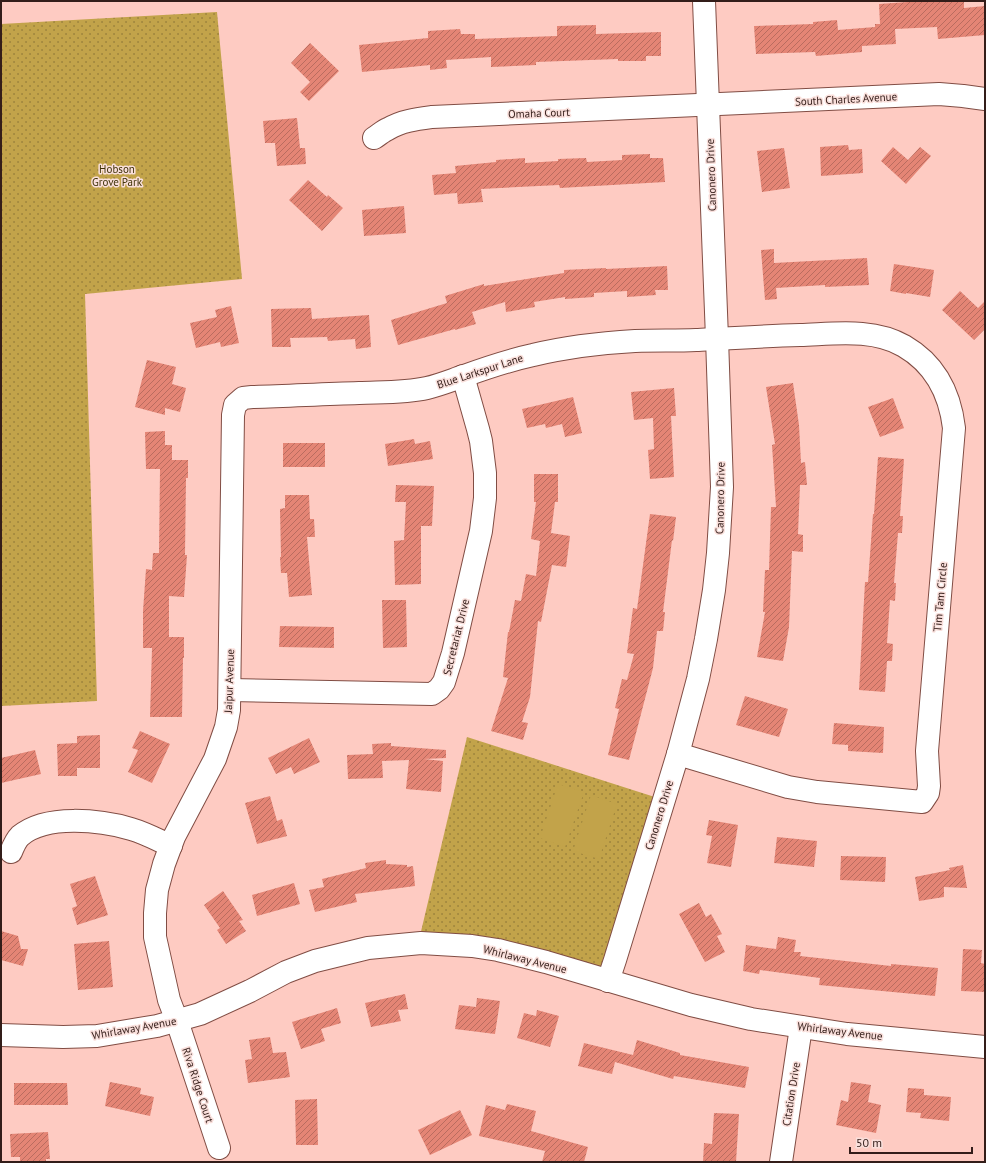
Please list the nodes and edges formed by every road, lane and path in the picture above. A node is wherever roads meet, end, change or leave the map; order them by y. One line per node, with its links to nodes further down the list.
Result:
1 (704, 1): 3 (street, Canonero Drive)
2 (985, 99): 3 (street, South Charles Avenue)
3 (708, 105): 4 (street, Omaha Court); 5 (street, Canonero Drive)
4 (374, 138)
5 (717, 338): 6 (street, Blue Larkspur Lane); 9 (street, Canonero Drive); 9 (street, Tim Tam Circle)
6 (463, 376): 7 (street, Blue Larkspur Lane); 8 (street, Secretariat Drive)
7 (243, 398): 8 (street, Jaipur Avenue)
8 (230, 690): 10 (street, Jaipur Avenue)
9 (678, 754): 12 (street, Canonero Drive)
10 (171, 846): 11 (street); 13 (street, Jaipur Avenue)
11 (11, 852)
12 (608, 981): 13 (street, Whirlaway Avenue); 14 (street, Whirlaway Avenue)
13 (178, 1021): 15 (street, Whirlaway Avenue); 17 (street, Riva Ridge Court)
14 (801, 1027): 16 (street, Whirlaway Avenue); 18 (street, Citation Drive)
15 (1, 1035)
16 (985, 1047)
17 (219, 1148)
18 (781, 1162)

